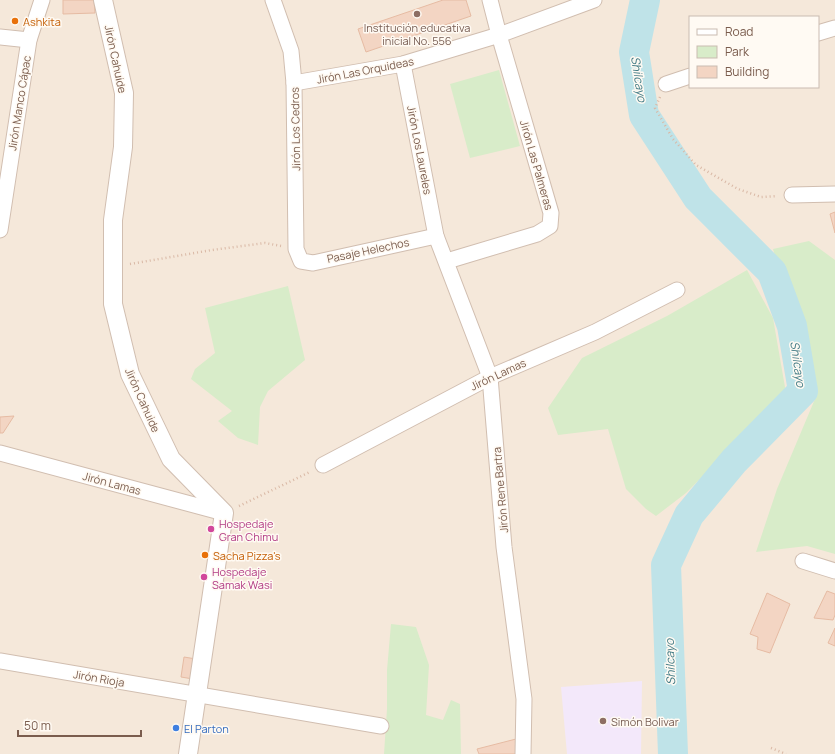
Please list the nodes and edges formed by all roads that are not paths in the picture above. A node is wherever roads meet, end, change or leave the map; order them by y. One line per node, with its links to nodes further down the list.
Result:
1 (42, 0): 10 (street, Jirón Manco Cápac)
2 (104, 0): 25 (street, Jirón Cahuide)
3 (273, 0): 13 (street, Jirón Los Cedros)
4 (490, 0): 8 (street, Jirón Las Palmeras)
5 (594, 0): 8 (street, Jirón Las Orquideas)
6 (835, 28): 7 (street)
7 (819, 33)
8 (500, 35): 11 (street, Jirón Las Orquideas); 20 (street, Jirón Las Palmeras)
9 (0, 37): 10 (street)
10 (29, 40): 17 (street, Jirón Manco Cápac)
11 (403, 64): 13 (street, Jirón Las Orquideas); 18 (street, Jirón Los Laureles)
12 (689, 76): 14 (street)
13 (294, 83): 19 (street, Jirón Los Cedros)
14 (666, 84)
15 (835, 194): 16 (street)
16 (792, 195)
17 (0, 230)
18 (436, 236): 19 (street, Pasaje Helechos); 20 (street, Jirón Rene Bartra)
19 (298, 255)
20 (447, 261): 22 (street, Jirón Rene Bartra)
21 (677, 290): 22 (street, Jirón Lamas)
22 (490, 377): 24 (street, Jirón Lamas); 32 (street, Jirón Rene Bartra)
23 (0, 453): 25 (street, Jirón Lamas)
24 (323, 465)
25 (224, 513): 29 (street)
26 (804, 561): 27 (street)
27 (835, 572)
28 (0, 661): 29 (street, Jirón Rioja)
29 (198, 695): 30 (street, Jirón Rioja); 31 (street)
30 (381, 726)
31 (188, 754)
32 (523, 754)

